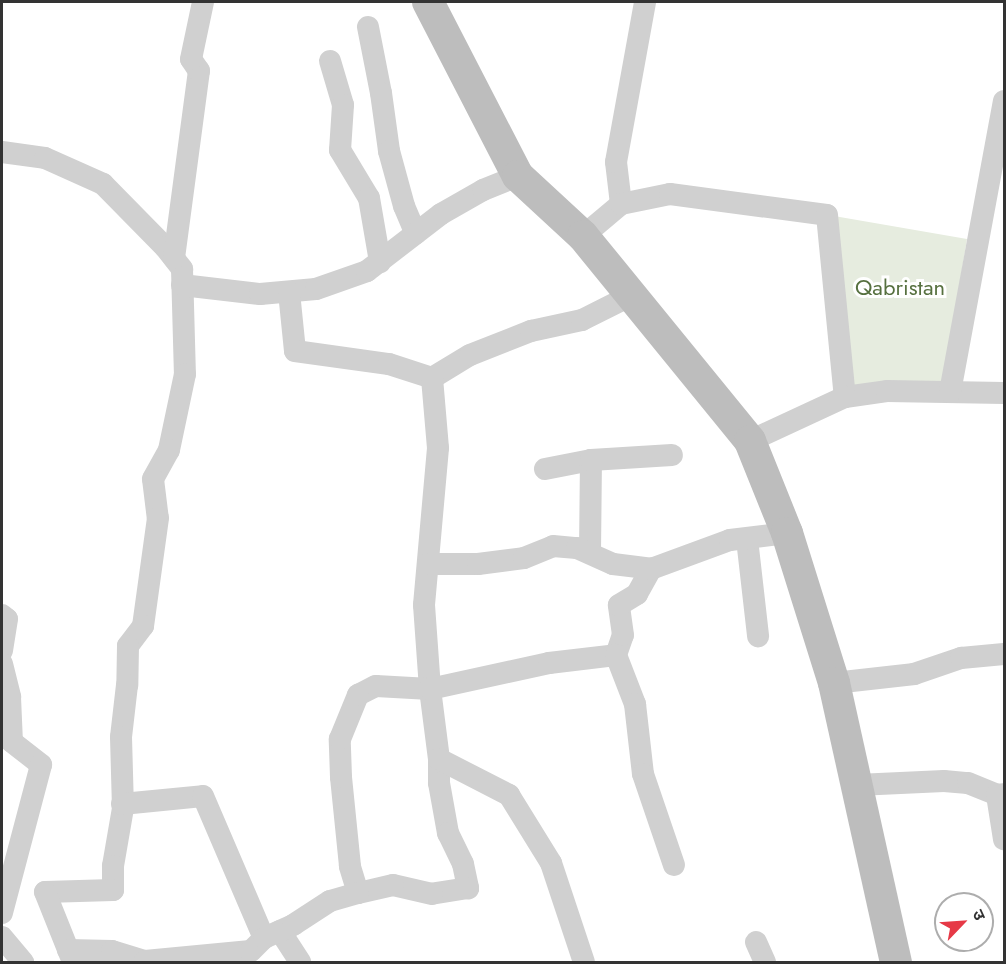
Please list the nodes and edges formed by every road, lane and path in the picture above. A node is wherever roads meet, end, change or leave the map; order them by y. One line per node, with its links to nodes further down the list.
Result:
1 (203, 2): 12 (street)
2 (428, 2): 8 (main road)
3 (645, 2): 9 (street)
4 (368, 27): 10 (street)
5 (330, 61): 13 (street)
6 (1004, 108): 18 (street)
7 (2, 152): 12 (street)
8 (518, 176): 10 (street); 11 (main road)
9 (621, 204): 11 (street); 20 (street)
10 (416, 234): 13 (street)
11 (583, 236): 16 (main road)
12 (174, 258): 14 (street)
13 (380, 262): 15 (street)
14 (182, 285): 15 (street); 41 (street)
15 (289, 292): 17 (street)
16 (632, 295): 17 (street); 21 (main road)
17 (432, 378): 28 (street)
18 (950, 392): 19 (street); 20 (street)
19 (1005, 393)
20 (845, 397): 21 (street)
21 (750, 441): 25 (main road)
22 (672, 455): 23 (street)
23 (591, 460): 24 (street); 27 (street)
24 (544, 469)
25 (788, 533): 26 (street); 36 (main road)
26 (747, 539): 29 (street); 31 (street)
27 (590, 554): 28 (street); 29 (street)
28 (429, 564): 37 (street)
29 (651, 569): 34 (street)
30 (2, 615): 32 (street)
31 (758, 636)
32 (2, 651)
33 (1005, 654): 36 (street)
34 (616, 655): 37 (street); 43 (street)
35 (2, 664): 45 (street)
36 (834, 683): 39 (main road)
37 (430, 689): 38 (street); 44 (street)
38 (440, 759): 44 (street); 52 (street)
39 (857, 785): 40 (street); 53 (main road)
40 (1001, 795): 42 (street)
41 (122, 804): 46 (street); 48 (street)
42 (1005, 839)
43 (674, 865)
44 (358, 893): 46 (street)
45 (2, 913)
46 (272, 934): 49 (street); 51 (street)
47 (2, 937): 50 (street)
48 (70, 956): 49 (street)
49 (117, 957)
50 (23, 963)
51 (300, 963)
52 (584, 963)
53 (896, 963)

